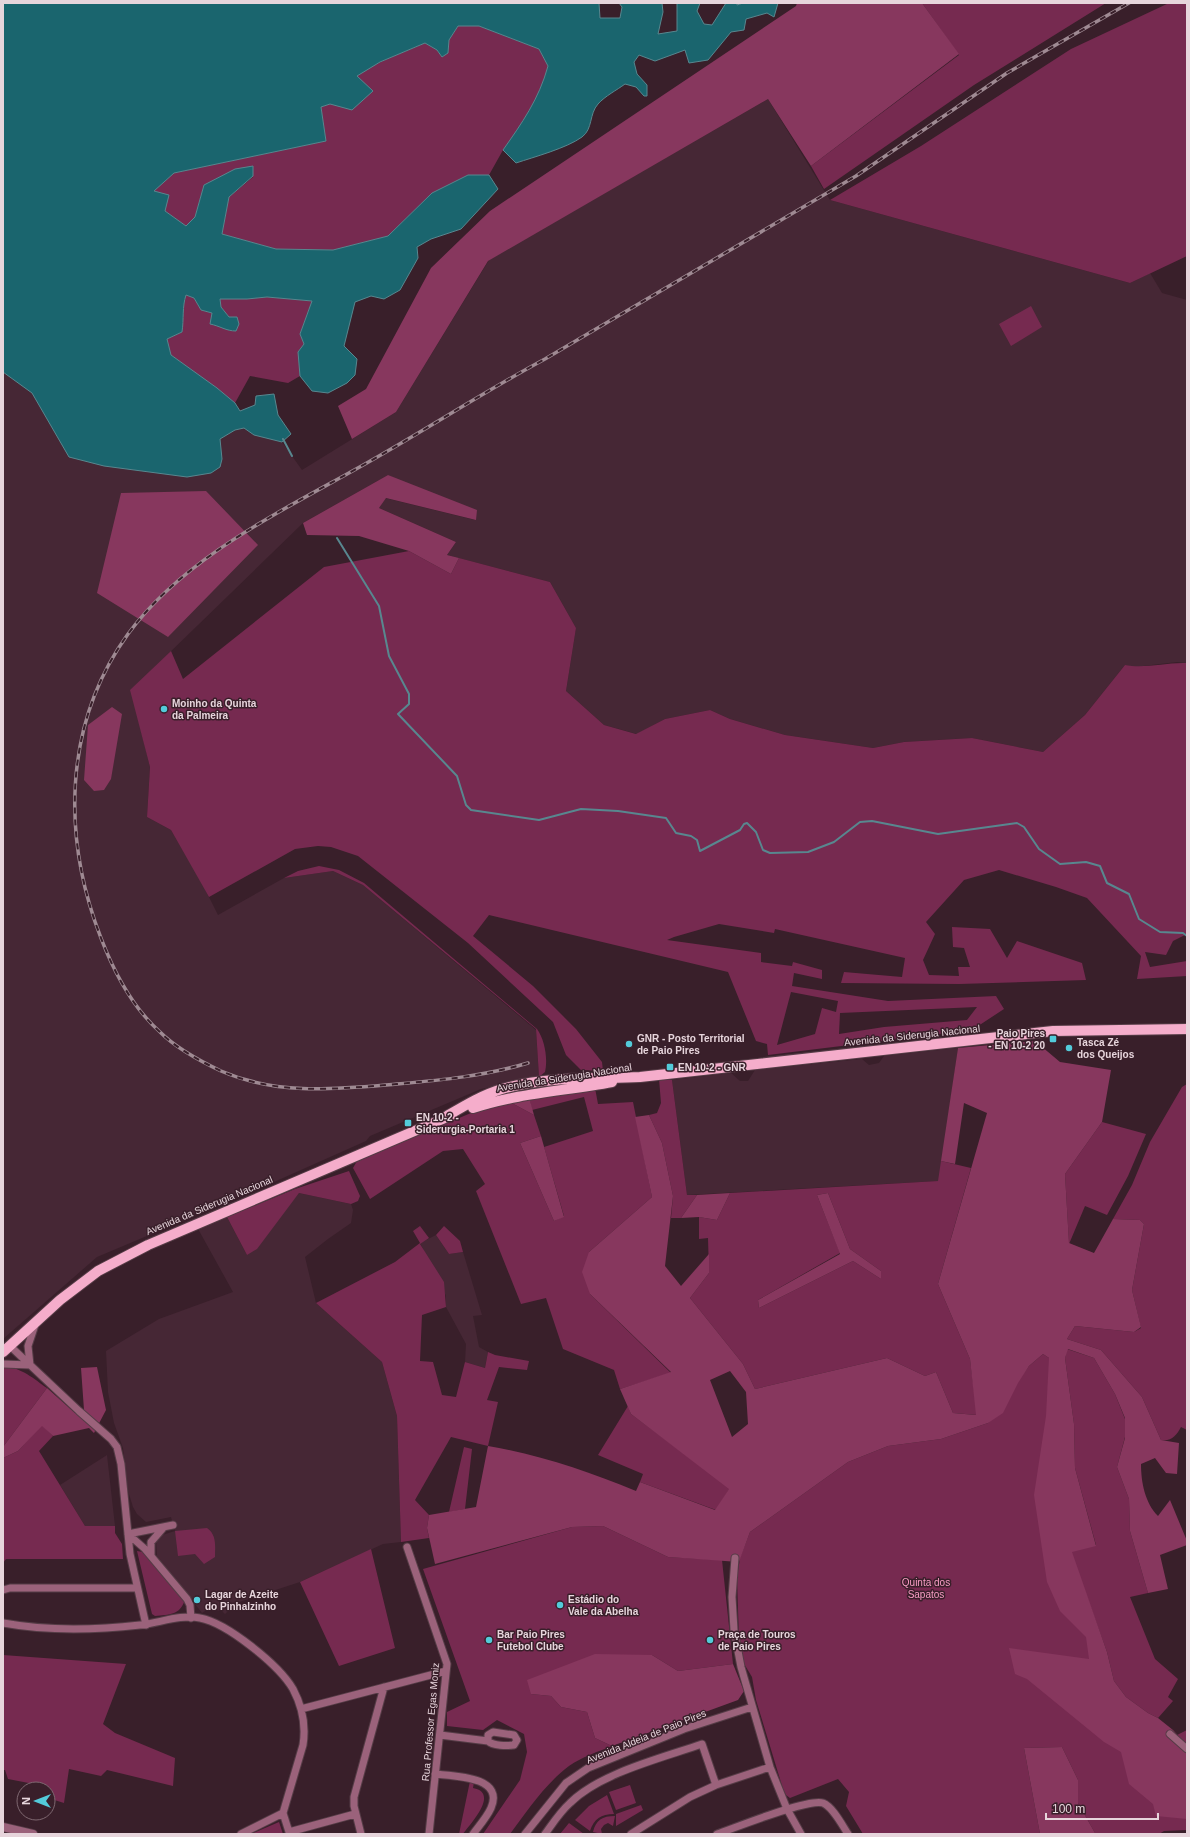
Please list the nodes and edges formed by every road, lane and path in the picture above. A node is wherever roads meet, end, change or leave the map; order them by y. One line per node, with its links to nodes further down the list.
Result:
1 (1187, 1029): 2 (main road, Avenida da Siderugia Nacional)
2 (37, 1321): 3 (main road, Avenida da Siderugia Nacional); 5 (street)
3 (6, 1349): 5 (street)
4 (3, 1364): 5 (street)
5 (30, 1365): 8 (street)
6 (173, 1525): 7 (street)
7 (165, 1527): 8 (street); 12 (street)
8 (128, 1534): 9 (street); 11 (street)
9 (142, 1546): 11 (street); 12 (street)
10 (408, 1547): 19 (street, Rua Professor Egas Moniz)
11 (130, 1554): 14 (street)
12 (151, 1556): 16 (street)
13 (735, 1558): 21 (street)
14 (136, 1588): 15 (street); 18 (street)
15 (3, 1590)
16 (191, 1618): 18 (street); 22 (street)
17 (3, 1623): 18 (street)
18 (146, 1625)
19 (446, 1671): 20 (street); 24 (street, Rua Professor Egas Moniz)
20 (384, 1687): 22 (street); 32 (street)
21 (752, 1707): 27 (street); 39 (street, Avenida Aldeia de Paio Pires)
22 (301, 1709): 31 (street)
23 (1170, 1734): 26 (street)
24 (440, 1735): 25 (street); 28 (street, Rua Professor Egas Moniz)
25 (488, 1741)
26 (1187, 1749)
27 (770, 1768): 29 (street); 30 (street)
28 (435, 1774): 37 (street, Rua Professor Egas Moniz); 38 (street)
29 (716, 1785): 40 (street); 41 (street)
30 (787, 1810): 42 (street); 43 (street); 44 (street)
31 (283, 1812): 32 (street); 35 (street)
32 (355, 1814): 36 (street)
33 (3, 1828): 34 (street)
34 (33, 1834)
35 (240, 1834)
36 (361, 1834)
37 (429, 1834)
38 (473, 1834)
39 (525, 1834)
40 (545, 1834)
41 (631, 1834)
42 (717, 1834)
43 (801, 1834)
44 (848, 1834)

